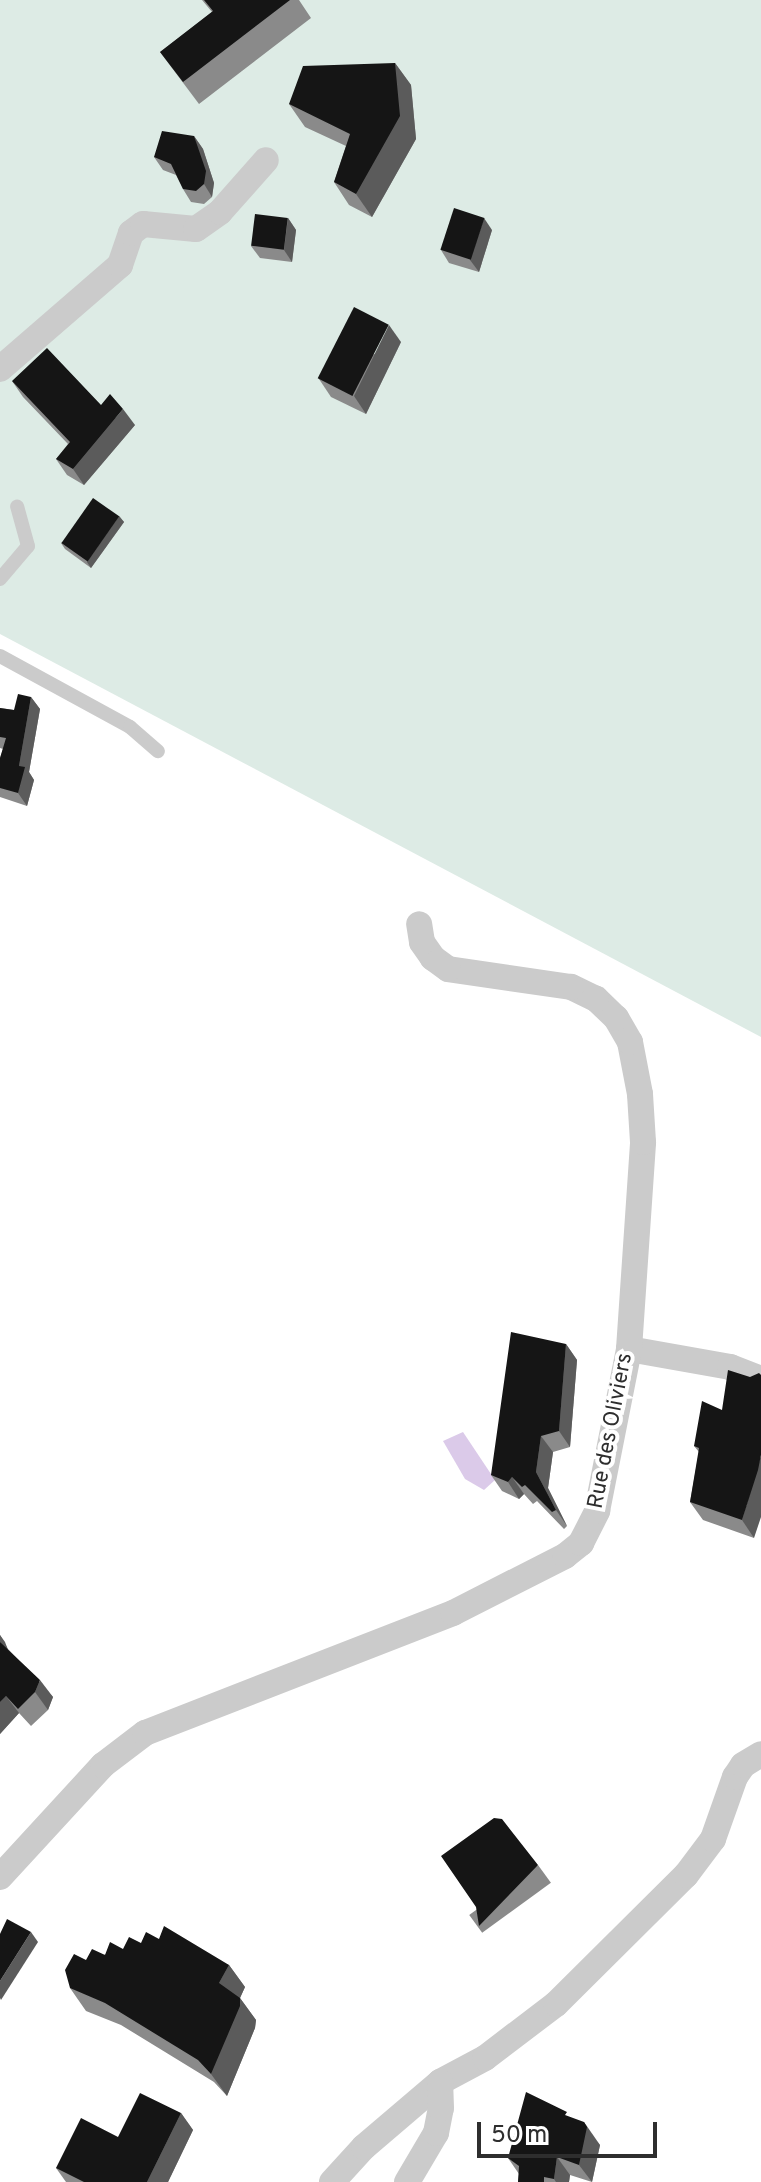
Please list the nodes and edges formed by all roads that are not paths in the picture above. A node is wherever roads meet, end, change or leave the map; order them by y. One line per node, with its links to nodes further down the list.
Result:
1 (266, 160): 2 (street)
2 (0, 369)
3 (17, 506): 4 (lane)
4 (0, 579)
5 (0, 656): 6 (lane)
6 (158, 751)
7 (419, 924): 8 (street, Rue des Oliviers)
8 (629, 1349): 9 (street); 11 (street, Rue des Oliviers)
9 (761, 1379)
10 (761, 1754): 12 (street)
11 (0, 1877)
12 (440, 2082): 13 (street); 14 (street)
13 (332, 2182)
14 (407, 2182)

